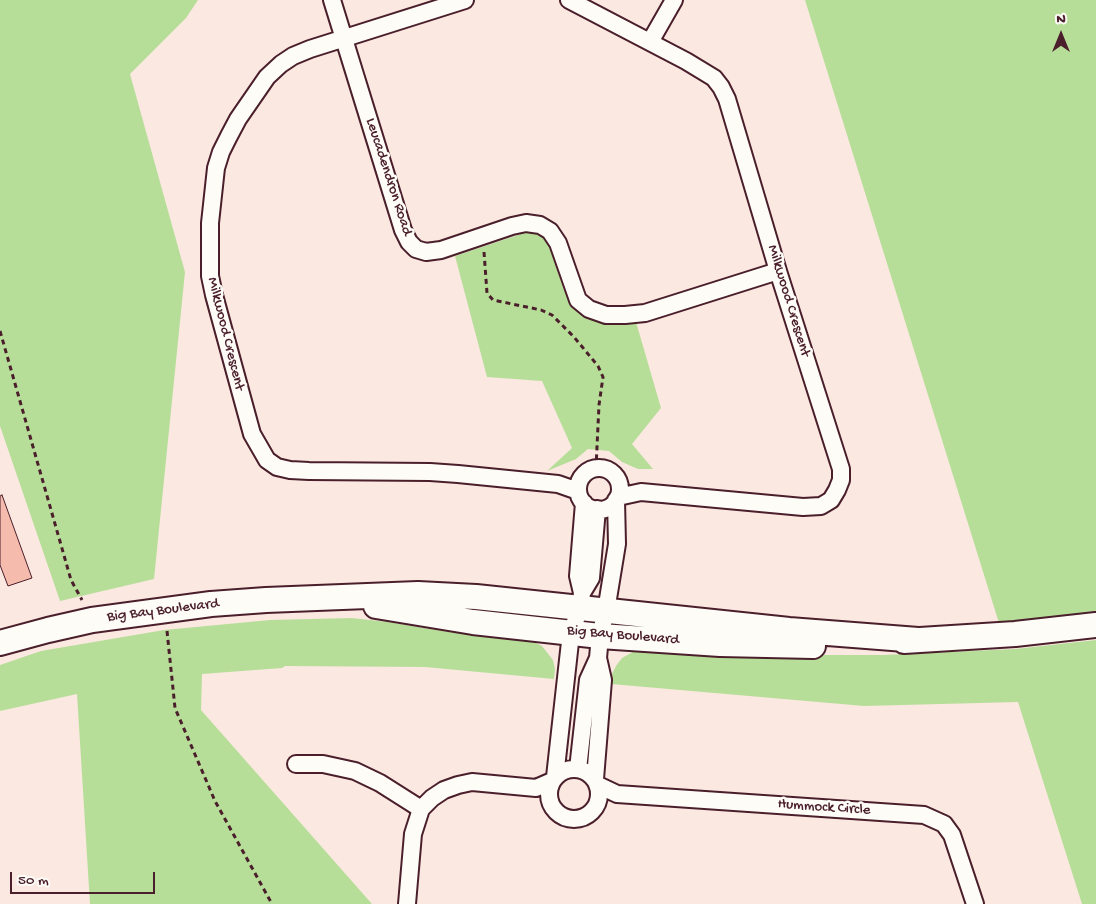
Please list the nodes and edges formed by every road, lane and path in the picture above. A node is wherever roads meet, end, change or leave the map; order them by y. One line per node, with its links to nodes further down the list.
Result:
1 (332, 0): 5 (street, Leucadendron Road)
2 (465, 0): 5 (street, Milkwood Crescent)
3 (569, 0): 6 (street, Milkwood Crescent)
4 (674, 0): 6 (street)
5 (343, 40): 7 (street, Leucadendron Road); 12 (street, Milkwood Crescent)
6 (650, 42): 8 (street, Milkwood Crescent)
7 (478, 237): 8 (street, Leucadendron Road); 10 (path)
8 (778, 271): 11 (street, Milkwood Crescent)
9 (0, 331): 17 (path)
10 (596, 468): 11 (street); 12 (street)
11 (617, 493): 12 (street); 16 (street)
12 (585, 495): 14 (street)
13 (330, 598): 14 (street, Big Bay Boulevard); 15 (street, Big Bay Boulevard); 19 (street, Big Bay Boulevard)
14 (581, 600): 16 (street, Big Bay Boulevard); 19 (street)
15 (164, 610): 17 (street, Big Bay Boulevard); 32 (path)
16 (606, 611): 20 (street, Big Bay Boulevard); 22 (street)
17 (92, 620): 21 (street, Big Bay Boulevard)
18 (1096, 625): 20 (street, Big Bay Boulevard)
19 (571, 632): 22 (street, Big Bay Boulevard); 25 (street)
20 (918, 640): 22 (street, Big Bay Boulevard)
21 (0, 643)
22 (599, 647): 24 (street); 26 (street)
23 (296, 764): 31 (street)
24 (578, 769): 25 (street); 26 (street)
25 (554, 779): 27 (street); 29 (street)
26 (596, 782): 28 (street, Hummock Circle); 30 (street)
27 (536, 788): 29 (street); 31 (street)
28 (617, 794): 30 (street); 34 (street, Hummock Circle)
29 (550, 800): 30 (street)
30 (598, 804)
31 (421, 809): 33 (street)
32 (272, 904)
33 (406, 904)
34 (975, 904)

